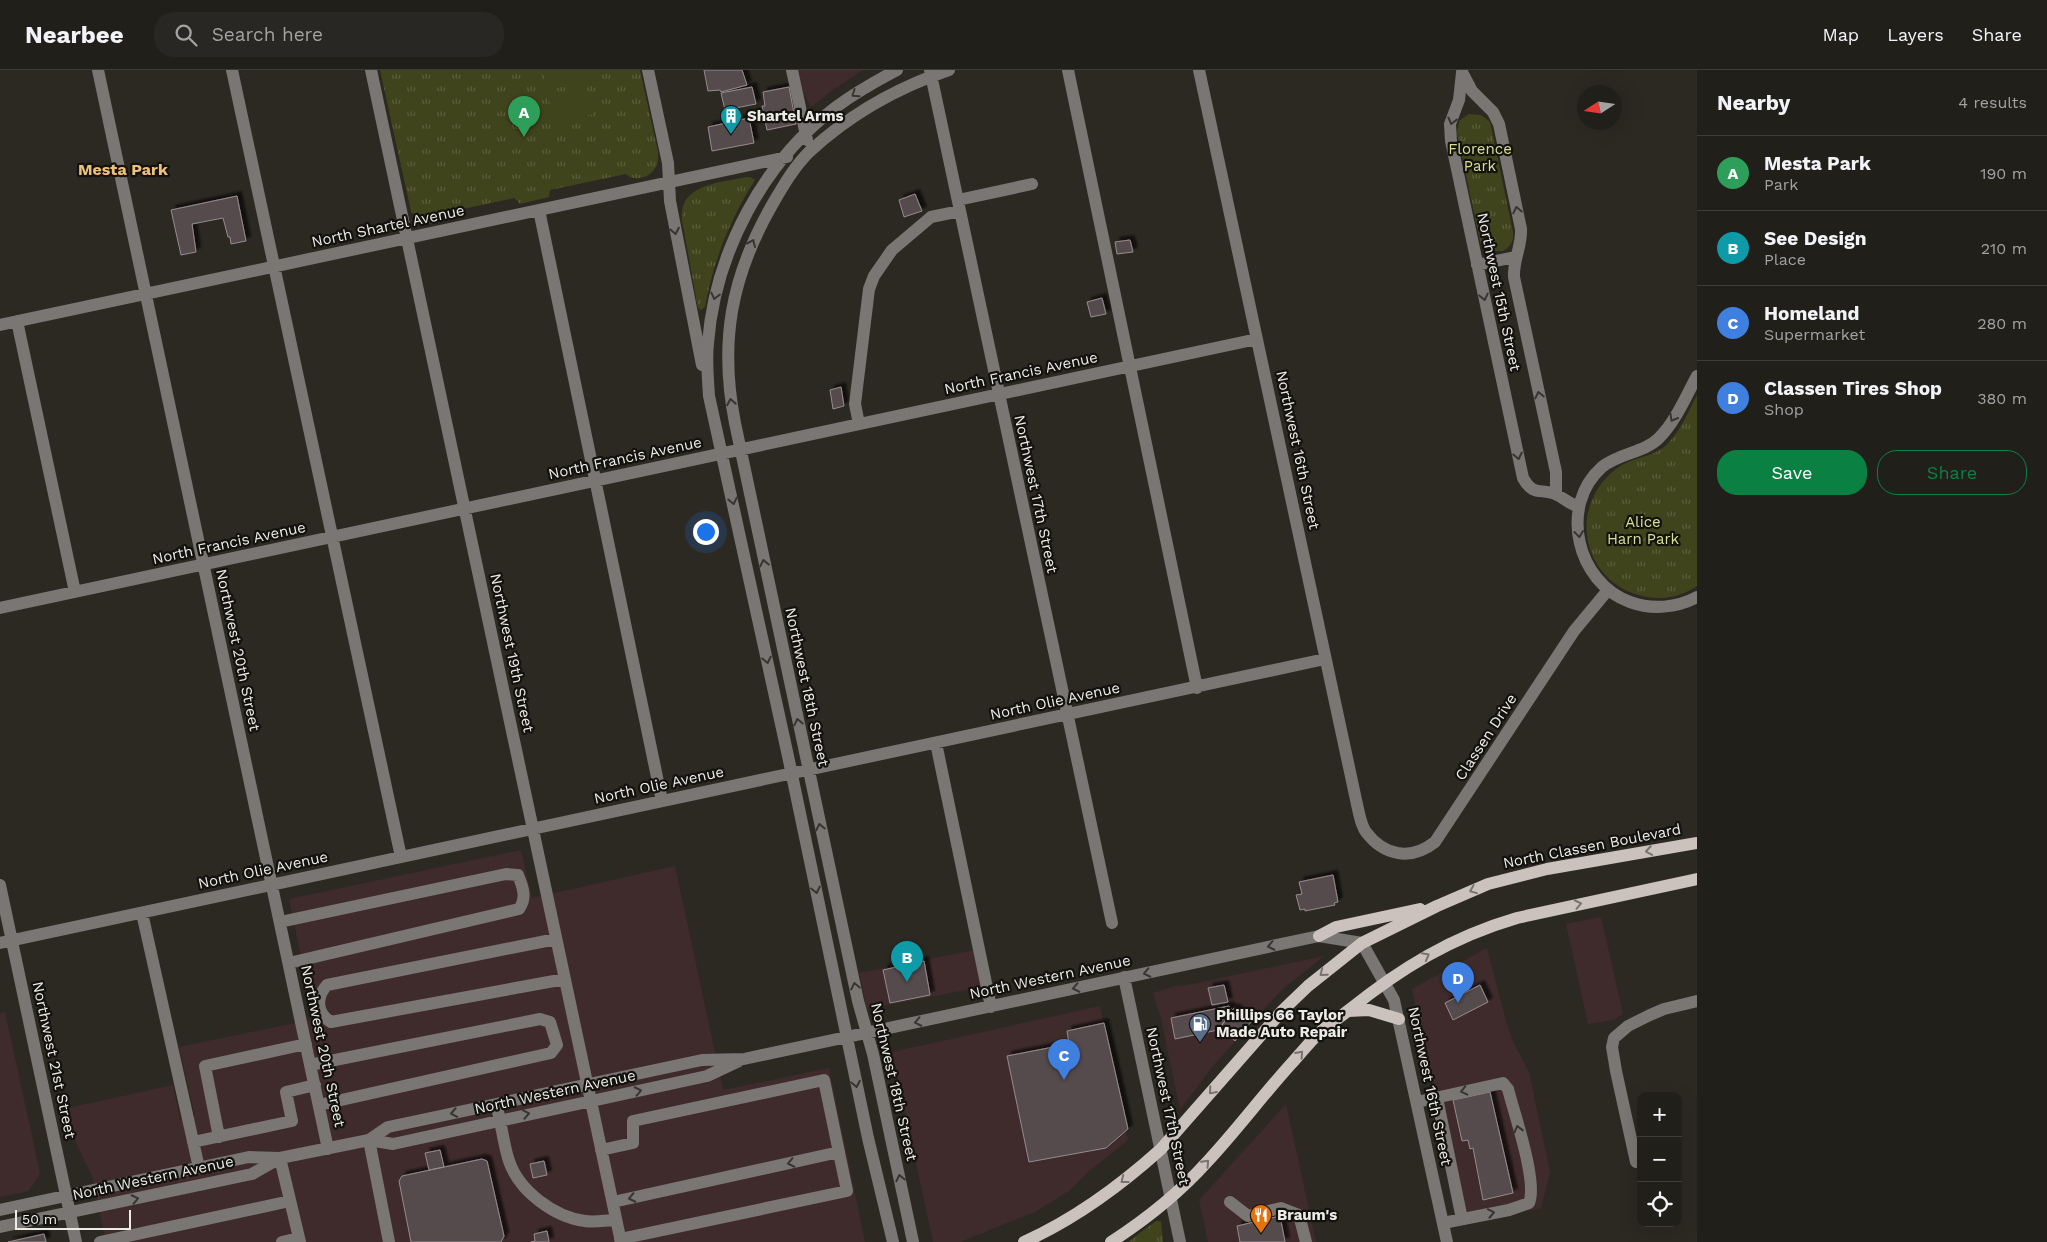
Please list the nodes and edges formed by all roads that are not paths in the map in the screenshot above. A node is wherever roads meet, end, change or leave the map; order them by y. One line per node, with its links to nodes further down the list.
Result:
1 (98, 70): 23 (street, Northwest 20th Street)
2 (232, 70): 22 (street)
3 (371, 70): 19 (street, Northwest 19th Street)
4 (648, 70): 15 (street)
5 (792, 70): 12 (street)
6 (897, 70): 12 (street, one-way to 12)
7 (948, 70): 11 (street, North Shartel Avenue)
8 (1068, 70): 27 (street)
9 (1199, 70): 26 (street, Northwest 16th Street)
10 (1462, 72): 20 (street, Northwest 15th Street, one-way to 10); 21 (street, Northwest 15th Street, one-way to 21)
11 (930, 73): 13 (street, North Shartel Avenue); 17 (street, Northwest 17th Street)
12 (805, 134): 13 (street); 14 (street)
13 (809, 153): 14 (street, North Shartel Avenue); 32 (street, Northwest 18th Street, one-way to 13)
14 (782, 158): 15 (street, North Shartel Avenue); 30 (street, one-way to 30)
15 (669, 182): 18 (street, North Shartel Avenue); 30 (street, one-way to 30)
16 (1032, 184): 17 (street)
17 (959, 205): 29 (street, Northwest 17th Street); 31 (street)
18 (539, 210): 19 (street, North Shartel Avenue); 34 (street)
19 (406, 238): 22 (street, North Shartel Avenue); 37 (street, Northwest 19th Street)
20 (1515, 257): 21 (street); 35 (street, Northwest 15th Street, one-way to 20)
21 (1477, 265): 35 (street, Northwest 15th Street, one-way to 35)
22 (274, 266): 23 (street, North Shartel Avenue); 38 (street)
23 (146, 294): 24 (street, North Shartel Avenue); 39 (street, Northwest 20th Street)
24 (17, 321): 25 (street, North Shartel Avenue); 41 (street)
25 (0, 325)
26 (1258, 339): 27 (street, North Francis Avenue); 44 (street, Northwest 16th Street)
27 (1131, 366): 29 (street, North Francis Avenue); 45 (street)
28 (1697, 376): 36 (street, one-way to 36)
29 (998, 394): 31 (street, North Francis Avenue); 46 (street, Northwest 17th Street)
30 (709, 396): 33 (street)
31 (859, 424): 32 (street, North Francis Avenue)
32 (740, 450): 33 (street, North Francis Avenue); 48 (street, Northwest 18th Street, one-way to 32)
33 (722, 454): 34 (street, North Francis Avenue); 49 (street, one-way to 49)
34 (596, 481): 37 (street, North Francis Avenue); 50 (street)
35 (1556, 494): 36 (street, Northwest 15th Street)
36 (1579, 508): 40 (street, one-way to 40)
37 (465, 510): 38 (street, North Francis Avenue); 51 (street, Northwest 19th Street)
38 (332, 538): 39 (street, North Francis Avenue); 54 (street)
39 (204, 565): 41 (street, North Francis Avenue); 57 (street, Northwest 20th Street)
40 (1608, 590): 42 (street); 52 (street, Classen Drive)
41 (75, 592): 43 (street, North Francis Avenue)
42 (1697, 597)
43 (0, 608)
44 (1325, 659): 45 (street, North Olie Avenue); 52 (street, Northwest 16th Street)
45 (1198, 688): 46 (street, North Olie Avenue)
46 (1066, 715): 47 (street, North Olie Avenue); 61 (street, Northwest 17th Street)
47 (936, 743): 48 (street, North Olie Avenue); 71 (street)
48 (808, 770): 49 (street, North Olie Avenue); 74 (street, Northwest 18th Street, one-way to 48)
49 (791, 774): 50 (street, North Olie Avenue); 75 (street, one-way to 75)
50 (662, 801): 51 (street, North Olie Avenue)
51 (533, 828): 54 (street, North Olie Avenue); 63 (street, Northwest 19th Street)
52 (1369, 835)
53 (1697, 843): 58 (main road, North Classen Boulevard, one-way to 58)
54 (401, 857): 57 (street, North Olie Avenue)
55 (1697, 879): 69 (main road, one-way to 55)
56 (0, 885): 64 (street, Northwest 21st Street)
57 (272, 885): 59 (street, North Olie Avenue); 60 (street, Northwest 20th Street)
58 (1437, 906): 62 (main road); 65 (main road, North Classen Boulevard)
59 (142, 913): 64 (street, North Olie Avenue); 91 (street)
60 (280, 922): 66 (street, Northwest 20th Street); 66 (street)
61 (1112, 924)
62 (1319, 936): 65 (street, North Western Avenue); 67 (street, North Western Avenue, one-way to 67)
63 (556, 939): 68 (street, Northwest 19th Street); 68 (street)
64 (6, 942): 99 (street, Northwest 21st Street)
65 (1362, 944): 69 (street, Northwest 16th Street); 93 (main road, North Classen Boulevard, one-way to 93)
66 (288, 963): 76 (street, Northwest 20th Street)
67 (1124, 978): 71 (street, North Western Avenue, one-way to 71); 93 (street, Northwest 17th Street)
68 (565, 979): 80 (street, Northwest 19th Street)
69 (1384, 982): 72 (main road); 73 (street, Northwest 16th Street)
70 (1697, 1001): 97 (street)
71 (991, 1006): 74 (street, North Western Avenue, one-way to 74)
72 (1348, 1011): 73 (main road); 100 (main road, one-way to 72)
73 (1399, 1019): 83 (street, Northwest 16th Street)
74 (867, 1033): 75 (street, North Western Avenue); 87 (street, Northwest 18th Street)
75 (847, 1036): 77 (street, North Western Avenue); 89 (street, one-way to 89)
76 (306, 1044): 78 (street, Northwest 20th Street); 88 (street)
77 (744, 1058): 80 (street, North Western Avenue); 82 (street, North Western Avenue, one-way to 77)
78 (310, 1065): 79 (street, Northwest 20th Street); 84 (street)
79 (315, 1085): 84 (street, Northwest 20th Street); 88 (street)
80 (587, 1085): 82 (street, Northwest 19th Street); 85 (street, North Western Avenue)
81 (1437, 1098): 83 (street); 106 (street); 106 (street, one-way to 81)
82 (591, 1101): 86 (street, North Western Avenue, one-way to 82); 94 (street, Northwest 19th Street)
83 (1417, 1102): 108 (street, Northwest 16th Street)
84 (319, 1105): 92 (street, Northwest 20th Street)
85 (497, 1105): 86 (street); 90 (street, North Western Avenue, one-way to 90)
86 (500, 1119): 90 (street, North Western Avenue); 107 (street)
87 (891, 1134): 89 (street); 117 (street, Northwest 18th Street, one-way to 87)
88 (219, 1137): 91 (street)
89 (868, 1138): 116 (street)
90 (368, 1140): 92 (street, North Western Avenue); 115 (street)
91 (193, 1142): 98 (street)
92 (328, 1148): 96 (street, North Western Avenue)
93 (1161, 1149): 100 (street, Northwest 17th Street); 118 (main road, North Classen Boulevard, one-way to 118)
94 (601, 1150): 95 (street); 102 (street, Northwest 19th Street)
95 (838, 1152): 102 (street, one-way to 102); 111 (street)
96 (280, 1158): 98 (street, North Western Avenue); 101 (street); 105 (street, North Western Avenue, one-way to 96)
97 (1636, 1162)
98 (199, 1168): 99 (street, North Western Avenue)
99 (66, 1196): 104 (street, North Western Avenue); 105 (street, Northwest 21st Street)
100 (1171, 1197): 119 (main road); 120 (street, Northwest 17th Street)
101 (290, 1201): 110 (street); 113 (street)
102 (612, 1202): 107 (street, Northwest 19th Street)
103 (1230, 1202): 121 (street)
104 (0, 1210)
105 (70, 1212): 109 (street, North Western Avenue); 112 (street, Northwest 21st Street)
106 (1462, 1219): 108 (street)
107 (616, 1220): 111 (street, Northwest 19th Street)
108 (1443, 1222): 122 (street, Northwest 16th Street)
109 (0, 1227)
110 (300, 1240): 114 (street)
111 (621, 1240)
112 (76, 1242)
113 (100, 1242)
114 (282, 1242)
115 (389, 1242)
116 (893, 1242)
117 (913, 1242)
118 (1024, 1242)
119 (1111, 1242)
120 (1180, 1242)
121 (1306, 1242)
122 (1447, 1242)

